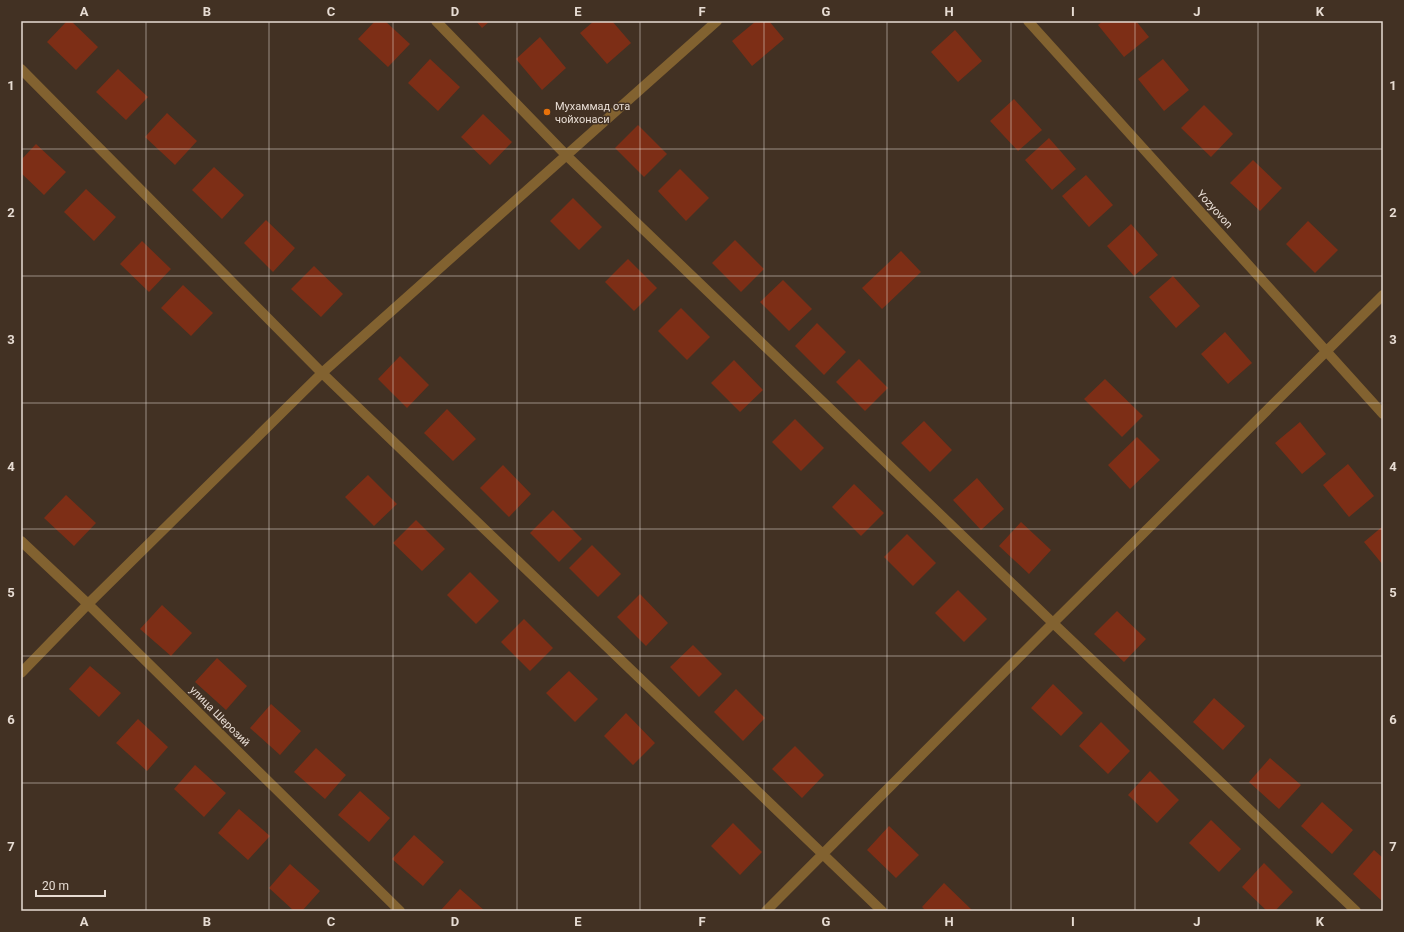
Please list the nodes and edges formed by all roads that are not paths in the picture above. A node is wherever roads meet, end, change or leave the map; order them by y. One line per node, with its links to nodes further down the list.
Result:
1 (436, 21): 5 (street)
2 (717, 21): 5 (street)
3 (1028, 21): 7 (street, Yozyovon)
4 (21, 68): 8 (street)
5 (566, 155): 8 (street); 12 (street)
6 (1383, 295): 7 (street)
7 (1326, 351): 9 (street, Yozyovon); 12 (street)
8 (322, 373): 11 (street); 14 (street)
9 (1383, 414)
10 (21, 541): 11 (street, улица Шерозий)
11 (88, 604): 13 (street); 15 (street, улица Шерозий)
12 (1053, 623): 14 (street); 18 (street)
13 (21, 673)
14 (822, 854): 16 (street); 17 (street)
15 (400, 911)
16 (766, 911)
17 (882, 911)
18 (1356, 911)

